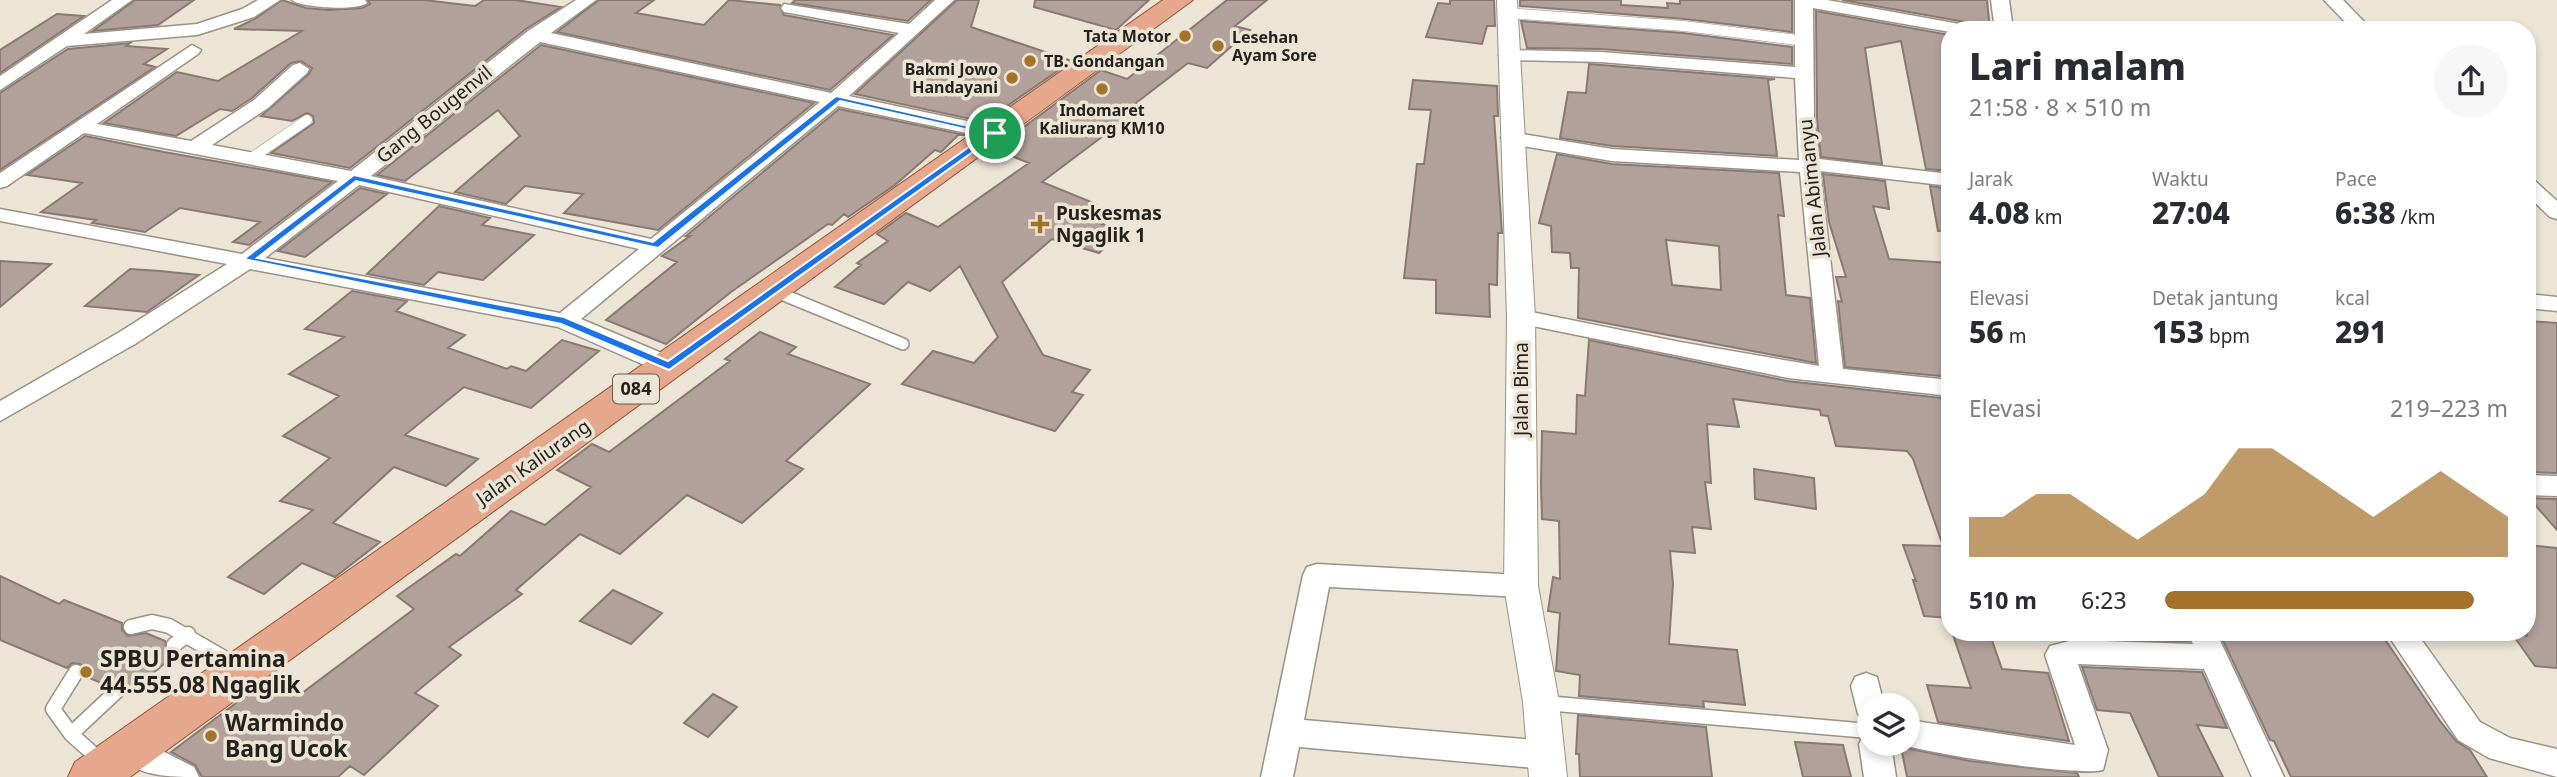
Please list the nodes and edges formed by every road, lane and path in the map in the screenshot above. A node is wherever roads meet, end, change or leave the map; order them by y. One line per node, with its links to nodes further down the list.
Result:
1 (123, 0): 18 (street)
2 (271, 0): 18 (street)
3 (301, 0): 10 (street)
4 (587, 0): 17 (street, Gang Bougenvil)
5 (945, 0): 16 (street)
6 (1180, 0): 28 (main road, Jalan Kaliurang / 084)
7 (2000, 0): 13 (street)
8 (2333, 0): 14 (street)
9 (1804, 1): 15 (street); 19 (street, Jalan Abimanyu)
10 (358, 3)
11 (1507, 6): 19 (lane); 21 (street, Jalan Bima)
12 (790, 8): 16 (street)
13 (2003, 21)
14 (2353, 21)
15 (1941, 26)
16 (914, 30): 25 (street)
17 (534, 35): 25 (street); 33 (street, Gang Bougenvil)
18 (64, 41): 24 (street)
19 (1805, 41): 23 (street, Jalan Abimanyu)
20 (192, 50): 27 (street)
21 (1508, 55): 23 (street); 29 (street, Jalan Bima)
22 (300, 69): 30 (street)
23 (1805, 73): 32 (street, Jalan Abimanyu)
24 (0, 84)
25 (839, 98): 28 (street); 39 (street)
26 (307, 120): 31 (lane)
27 (82, 127): 30 (street); 35 (street)
28 (995, 133): 41 (main road, Jalan Kaliurang / 084)
29 (1511, 138): 32 (street); 44 (street, Jalan Bima)
30 (194, 148): 31 (street)
31 (250, 159): 33 (street)
32 (1809, 166): 34 (street); 48 (street, Jalan Abimanyu)
33 (354, 178): 39 (street); 40 (street, Gang Bougenvil)
34 (1941, 179)
35 (0, 182)
36 (2536, 193): 37 (street)
37 (2557, 213)
38 (0, 215): 40 (street)
39 (654, 246): 45 (street)
40 (249, 259): 45 (street); 50 (street, Gang Bougenvil)
41 (774, 290): 46 (lane); 47 (main road, Jalan Kaliurang / 084)
42 (2536, 302): 43 (street)
43 (2557, 304)
44 (1521, 317): 48 (street); 53 (street, Jalan Bima)
45 (564, 321): 47 (street)
46 (903, 344)
47 (669, 366): 59 (main road, Jalan Kaliurang / 084)
48 (1832, 376): 49 (street)
49 (1941, 387)
50 (0, 412)
51 (2536, 485): 52 (street)
52 (2557, 486)
53 (1521, 586): 62 (street, Jalan Bima); 64 (street)
54 (131, 627): 55 (lane)
55 (188, 634): 57 (lane); 59 (lane)
56 (2406, 641): 68 (street)
57 (174, 645)
58 (2209, 645): 66 (street); 74 (street)
59 (242, 669): 69 (main road, Jalan Kaliurang / 084)
60 (76, 672): 65 (lane)
61 (118, 690): 65 (lane)
62 (1541, 702): 63 (lane); 70 (street, Jalan Bima)
63 (1857, 730)
64 (1284, 732): 70 (street); 72 (street)
65 (71, 734): 69 (lane)
66 (1920, 735)
67 (1877, 756): 73 (street)
68 (2557, 763)
69 (110, 764): 71 (street)
70 (1547, 766)
71 (183, 777)
72 (1277, 777)
73 (1880, 777)
74 (2268, 777)

